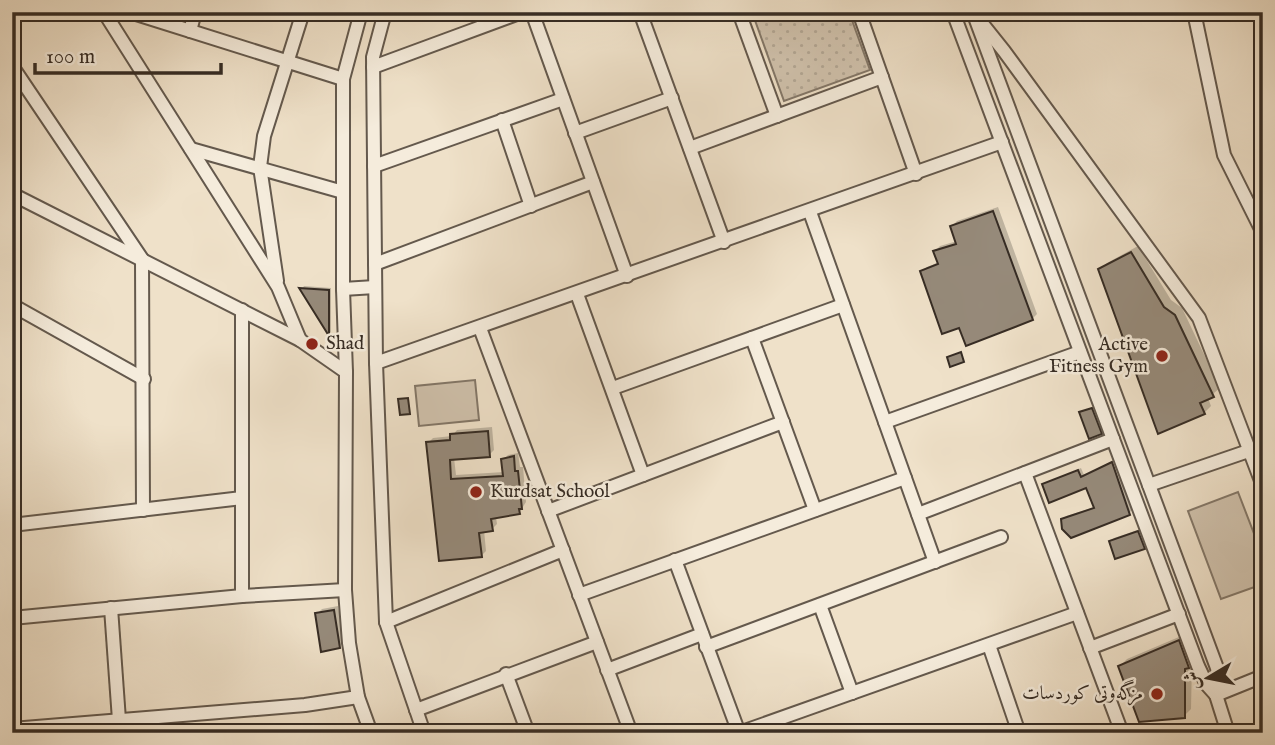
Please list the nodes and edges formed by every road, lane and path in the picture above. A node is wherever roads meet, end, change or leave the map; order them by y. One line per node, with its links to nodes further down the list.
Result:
1 (104, 12): 28 (street)
2 (130, 12): 15 (street)
3 (195, 12): 15 (street)
4 (303, 12): 16 (street)
5 (360, 12): 20 (street)
6 (385, 12): 18 (street)
7 (522, 12): 18 (street)
8 (531, 12): 21 (street)
9 (640, 12): 22 (street)
10 (739, 12): 23 (street)
11 (859, 12): 19 (street)
12 (953, 12): 26 (street)
13 (1194, 12): 37 (street)
14 (973, 13): 61 (street); 65 (street)
15 (190, 31): 16 (street)
16 (289, 62): 20 (street); 30 (street)
17 (12, 66): 39 (street)
18 (373, 67): 29 (street)
19 (882, 77): 23 (street); 31 (street)
20 (343, 79): 33 (street)
21 (563, 99): 24 (street); 25 (street)
22 (672, 99): 25 (street); 27 (street)
23 (777, 116): 27 (street)
24 (502, 120): 29 (street); 35 (street)
25 (575, 133): 32 (street)
26 (1002, 142): 31 (street); 52 (street)
27 (690, 148): 38 (street)
28 (191, 149): 30 (street); 43 (street)
29 (374, 166): 40 (street)
30 (260, 167): 33 (street); 43 (street)
31 (916, 174): 36 (street)
32 (593, 182): 35 (street); 41 (street)
33 (343, 192): 44 (street)
34 (12, 194): 39 (street)
35 (531, 206): 40 (street)
36 (810, 212): 38 (street); 47 (street)
37 (1263, 233)
38 (724, 242): 41 (street)
39 (142, 259): 48 (street); 55 (street)
40 (375, 264): 42 (street)
41 (628, 276): 45 (street)
42 (375, 287): 44 (street); 53 (street)
43 (278, 288): 51 (street)
44 (343, 289): 54 (street)
45 (577, 294): 49 (street); 56 (street)
46 (12, 305): 55 (street)
47 (843, 305): 50 (street); 58 (street)
48 (242, 310): 51 (street); 67 (street)
49 (480, 328): 53 (street); 70 (street)
50 (752, 338): 56 (street); 57 (street)
51 (300, 340): 54 (street)
52 (1080, 352): 58 (street); 59 (street)
53 (376, 363): 85 (street)
54 (346, 372): 77 (street)
55 (144, 379): 68 (street)
56 (613, 388): 63 (street)
57 (783, 422): 63 (street); 69 (street)
58 (885, 422): 64 (street)
59 (1114, 439): 62 (street); 83 (street)
60 (1263, 446): 61 (street)
61 (1249, 451): 65 (street); 66 (street)
62 (1025, 473): 71 (street); 82 (street)
63 (643, 475): 70 (street)
64 (905, 478): 69 (street); 71 (street)
65 (1149, 485): 94 (street)
66 (1263, 486)
67 (242, 498): 68 (street); 79 (street)
68 (143, 510): 72 (street)
69 (815, 510): 75 (street)
70 (548, 511): 74 (street)
71 (918, 514): 76 (street)
72 (12, 525)
73 (1001, 537): 76 (street)
74 (563, 550): 78 (street); 85 (street)
75 (675, 560): 78 (street); 86 (street)
76 (935, 562): 80 (street)
77 (345, 590): 79 (street); 95 (street)
78 (579, 595): 87 (street)
79 (242, 596): 81 (street)
80 (820, 605): 86 (street); 93 (street)
81 (111, 608): 84 (street); 97 (street)
82 (1077, 613): 88 (street); 89 (street)
83 (1179, 614): 89 (street); 94 (street)
84 (12, 618)
85 (387, 622): 96 (street)
86 (704, 640): 90 (street); 93 (street)
87 (597, 642): 90 (street); 91 (street)
88 (989, 645): 93 (street); 99 (street)
89 (1090, 648): 104 (street)
90 (607, 670): 103 (street)
91 (506, 674): 96 (street); 102 (street)
92 (1263, 676): 94 (street)
93 (852, 693)
94 (1216, 695): 105 (street)
95 (358, 697): 97 (street); 100 (street)
96 (416, 710): 101 (street)
97 (119, 720): 98 (street)
98 (12, 729)
99 (1018, 732)
100 (371, 733)
101 (424, 733)
102 (528, 733)
103 (631, 733)
104 (1122, 733)
105 (1228, 733)

